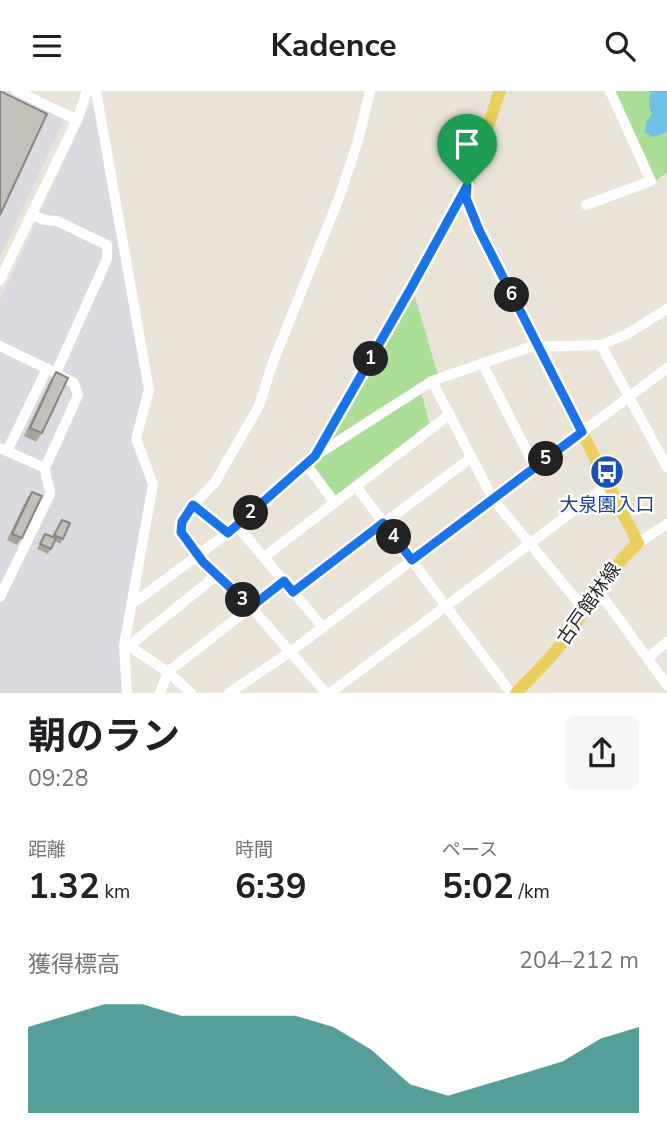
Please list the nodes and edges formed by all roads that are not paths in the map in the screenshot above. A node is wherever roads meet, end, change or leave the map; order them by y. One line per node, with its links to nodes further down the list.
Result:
1 (17, 91): 7 (street)
2 (87, 91): 7 (street)
3 (96, 91): 48 (street)
4 (370, 91): 34 (street)
5 (500, 91): 8 (main road)
6 (610, 91): 9 (street)
7 (77, 120): 10 (street)
8 (467, 186): 13 (main road); 24 (street)
9 (586, 205)
10 (32, 214): 11 (street); 18 (street)
11 (0, 280)
12 (667, 309): 14 (street)
13 (537, 345): 14 (street); 16 (street); 22 (main road)
14 (601, 345): 20 (street)
15 (0, 346): 18 (street)
16 (482, 363): 19 (street); 27 (street)
17 (667, 368): 20 (street)
18 (51, 371): 23 (street); 29 (street)
19 (432, 381): 21 (street); 24 (street)
20 (630, 396): 22 (street); 28 (street)
21 (450, 414): 25 (street); 31 (street)
22 (582, 432): 27 (street); 30 (main road)
23 (4, 449): 29 (street)
24 (315, 456): 26 (street)
25 (472, 457): 32 (street); 35 (street)
26 (306, 464): 33 (street); 37 (street)
27 (535, 467): 32 (street)
28 (667, 467)
29 (45, 468): 47 (street)
30 (608, 485): 38 (main road); 39 (street)
31 (356, 486): 33 (street); 35 (street)
32 (493, 499): 39 (street); 42 (street)
33 (335, 503): 41 (street)
34 (193, 505): 37 (street); 40 (street)
35 (383, 523): 42 (street); 46 (street)
36 (667, 524): 38 (street)
37 (232, 530): 40 (street); 41 (street)
38 (638, 543): 45 (main road, 古戸館林線)
39 (530, 544): 49 (street); 51 (street)
40 (198, 557): 43 (street); 48 (street)
41 (264, 558): 44 (street)
42 (412, 560): 49 (street); 52 (street)
43 (217, 575): 50 (street); 54 (street)
44 (284, 581): 46 (street); 50 (street)
45 (597, 589): 51 (main road, 古戸館林線); 56 (street)
46 (293, 592): 52 (street)
47 (0, 597)
48 (133, 601): 54 (street)
49 (446, 606): 63 (street); 64 (street)
50 (251, 607): 55 (street); 57 (street)
51 (586, 607): 64 (main road, 古戸館林線)
52 (323, 627): 55 (street)
53 (667, 642): 56 (street)
54 (126, 646): 57 (street); 59 (street)
55 (289, 652): 62 (street); 63 (street)
56 (648, 658): 58 (street)
57 (168, 672): 60 (street); 61 (street)
58 (667, 685)
59 (127, 693)
60 (160, 693)
61 (191, 693)
62 (229, 693)
63 (328, 693)
64 (514, 693)

